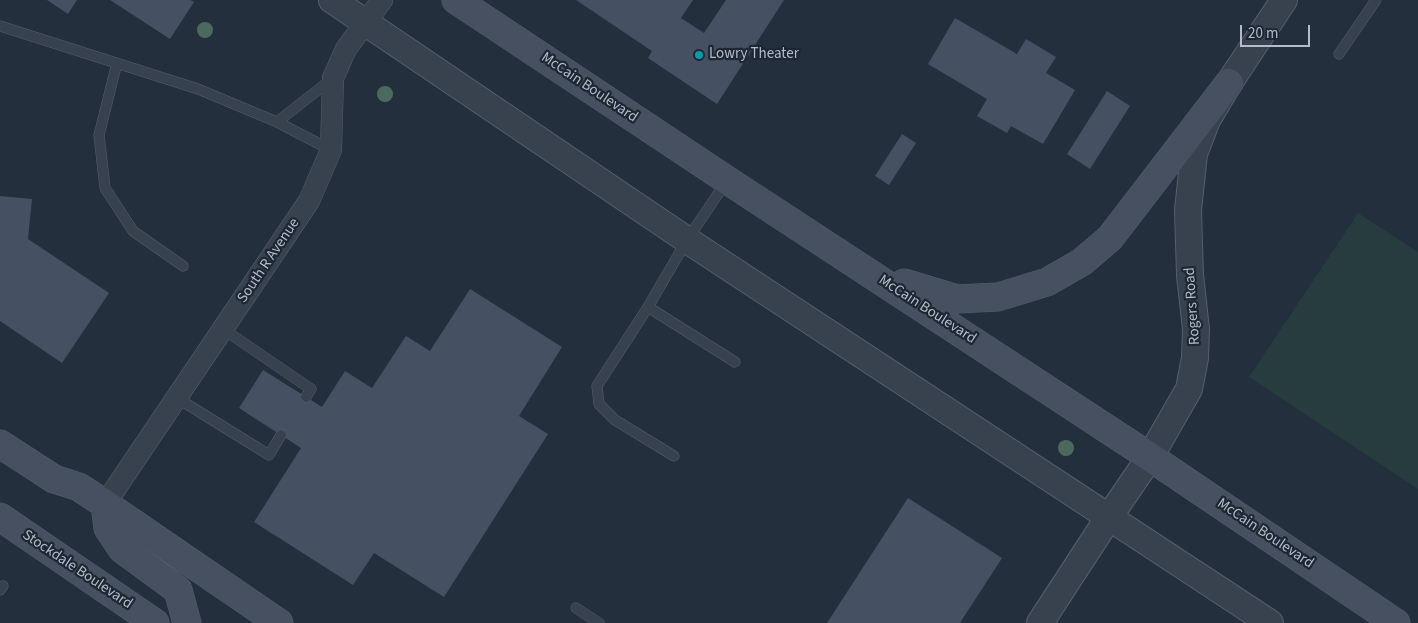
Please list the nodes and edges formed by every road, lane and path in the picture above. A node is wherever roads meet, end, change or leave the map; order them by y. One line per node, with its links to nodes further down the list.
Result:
1 (332, 0): 6 (street)
2 (382, 0): 6 (street, South R Avenue)
3 (456, 0): 14 (main road, McCain Boulevard)
4 (1284, 0): 11 (street, Rogers Road)
5 (1376, 0): 8 (lane)
6 (366, 22): 10 (street, South R Avenue); 15 (street)
7 (0, 26): 9 (lane)
8 (1339, 54)
9 (117, 63): 12 (lane); 17 (lane)
10 (333, 78): 12 (lane); 13 (street, South R Avenue)
11 (1229, 82): 16 (main road); 26 (street, Rogers Road)
12 (277, 122): 13 (lane)
13 (331, 150): 19 (street, South R Avenue)
14 (728, 180): 15 (lane); 16 (main road, McCain Boulevard)
15 (687, 240): 18 (lane); 29 (street)
16 (850, 259): 26 (main road, McCain Boulevard)
17 (183, 266)
18 (648, 307): 20 (lane); 25 (lane)
19 (223, 329): 21 (lane); 22 (street, South R Avenue)
20 (735, 362)
21 (306, 397)
22 (177, 398): 23 (lane); 27 (street, South R Avenue)
23 (281, 435)
24 (0, 444): 27 (main road)
25 (674, 456)
26 (1150, 457): 29 (street, Rogers Road); 37 (main road, McCain Boulevard)
27 (106, 504): 32 (main road); 33 (main road)
28 (0, 517): 31 (main road, Stockdale Boulevard)
29 (1109, 517): 35 (street, Rogers Road); 36 (street)
30 (576, 608): 34 (lane)
31 (155, 623)
32 (187, 623)
33 (280, 623)
34 (599, 623)
35 (1040, 623)
36 (1270, 623)
37 (1396, 623)

